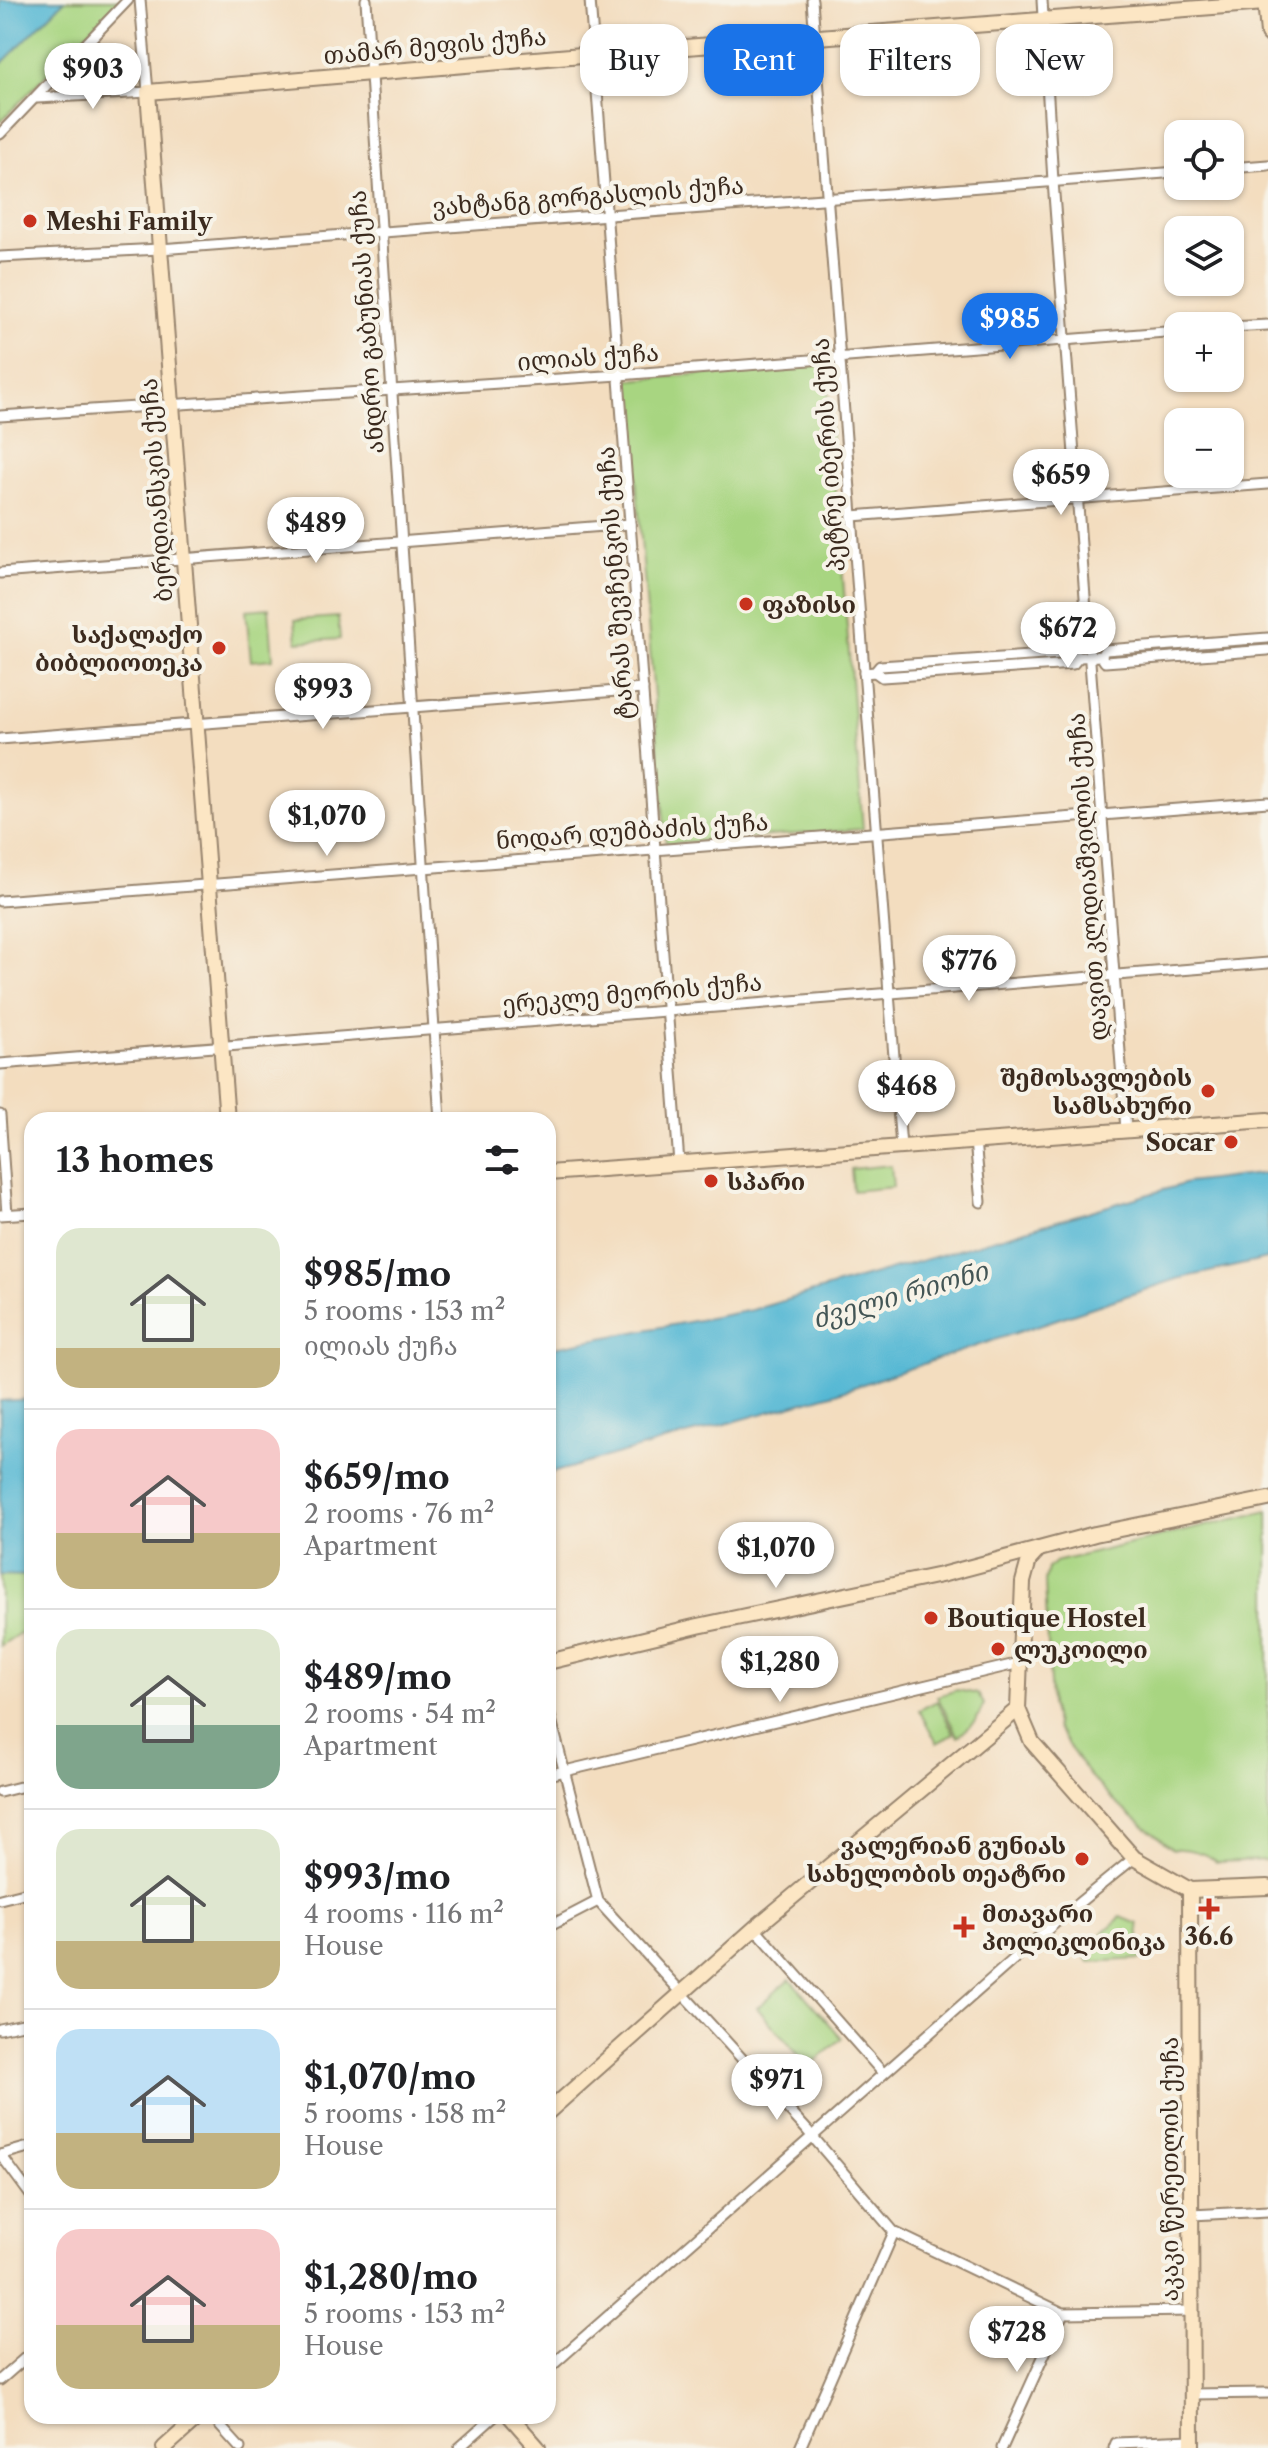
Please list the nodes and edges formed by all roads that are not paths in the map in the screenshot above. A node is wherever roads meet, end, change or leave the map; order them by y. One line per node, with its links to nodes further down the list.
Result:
1 (128, 0): 18 (street)
2 (140, 0): 15 (street, ბერდიანსკის ქუჩა)
3 (366, 0): 14 (street, ანდრო გაბუნიას ქუჩა)
4 (590, 0): 9 (street, ტარას შევჩენკოს ქუჩა)
5 (812, 0): 10 (street, პეტრე იბერის ქუჩა)
6 (1042, 0): 8 (street, დავით კლდიაშვილის ქუჩა)
7 (1266, 2): 8 (street, თამარ მეფის ქუჩა); 11 (street)
8 (1043, 20): 12 (street, თამარ მეფის ქუჩა); 23 (street, დავით კლდიაშვილის ქუჩა)
9 (592, 24)
10 (814, 24)
11 (1268, 34)
12 (824, 36)
13 (580, 55): 14 (street, თამარ მეფის ქუჩა)
14 (370, 74): 15 (street, თამარ მეფის ქუჩა); 26 (street, ანდრო გაბუნიას ქუჩა)
15 (148, 92): 18 (street, თამარ მეფის ქუჩა); 27 (street, ბერდიანსკის ქუჩა)
16 (597, 96): 25 (street, ტარას შევჩენკოს ქუჩა)
17 (820, 96): 24 (street, პეტრე იბერის ქუჩა)
18 (37, 98): 19 (street)
19 (0, 134)
20 (1268, 165): 21 (street)
21 (1244, 167)
22 (1164, 173): 23 (street, ვახტანგ გორგასლის ქუჩა)
23 (1053, 181): 24 (street, ვახტანგ გორგასლის ქუჩა); 32 (street, დავით კლდიაშვილის ქუჩა)
24 (828, 197): 25 (street, ვახტანგ გორგასლის ქუჩა); 33 (street, პეტრე იბერის ქუჩა)
25 (606, 214): 26 (street, ვახტანგ გორგასლის ქუჩა); 34 (street, ტარას შევჩენკოს ქუჩა)
26 (380, 231): 27 (street, ვახტანგ გორგასლის ქუჩა); 35 (street, ანდრო გაბუნიას ქუჩა)
27 (160, 249): 28 (street, ვახტანგ გორგასლის ქუჩა); 36 (street, ბერდიანსკის ქუჩა)
28 (0, 257)
29 (1268, 325): 30 (street)
30 (1244, 326)
31 (1164, 332): 32 (street, ილიას ქუჩა)
32 (1065, 340): 33 (street, ილიას ქუჩა); 39 (street, დავით კლდიაშვილის ქუჩა)
33 (840, 358): 34 (street, ილიას ქუჩა); 40 (street, პეტრე იბერის ქუჩა)
34 (619, 375): 35 (street, ილიას ქუჩა); 41 (street, ტარას შევჩენკოს ქუჩა)
35 (391, 390): 36 (street, ილიას ქუჩა); 42 (street, ანდრო გაბუნიას ქუჩა)
36 (172, 405): 37 (street, ილიას ქუჩა); 43 (street, ბერდიანსკის ქუჩა)
37 (0, 416)
38 (1268, 484): 39 (street)
39 (1078, 499): 40 (street); 47 (street, დავით კლდიაშვილის ქუჩა)
40 (852, 516): 48 (street, პეტრე იბერის ქუჩა)
41 (630, 524): 42 (street); 49 (street, ტარას შევჩენკოს ქუჩა)
42 (401, 542): 43 (street); 50 (street, ანდრო გაბუნიას ქუჩა)
43 (183, 558): 44 (street); 51 (street, ბერდიანსკის ქუჩა)
44 (0, 573)
45 (1268, 638): 47 (street)
46 (1268, 650): 47 (street)
47 (1096, 656): 48 (street); 54 (street, დავით კლდიაშვილის ქუჩა)
48 (870, 672): 55 (street, პეტრე იბერის ქუჩა)
49 (643, 689): 50 (street); 56 (street, ტარას შევჩენკოს ქუჩა)
50 (412, 707): 51 (street); 57 (street, ანდრო გაბუნიას ქუჩა)
51 (196, 724): 52 (street); 58 (street, ბერდიანსკის ქუჩა)
52 (0, 739)
53 (1268, 802): 54 (street, ნოდარ დუმბაძის ქუჩა)
54 (1102, 815): 55 (street, ნოდარ დუმბაძის ქუჩა); 61 (street, დავით კლდიაშვილის ქუჩა)
55 (876, 833): 56 (street, ნოდარ დუმბაძის ქუჩა); 62 (street, პეტრე იბერის ქუჩა)
56 (656, 849): 57 (street, ნოდარ დუმბაძის ქუჩა); 63 (street, ტარას შევჩენკოს ქუჩა)
57 (424, 866): 58 (street, ნოდარ დუმბაძის ქუჩა); 64 (street, ანდრო გაბუნიას ქუჩა)
58 (209, 885): 59 (street, ნოდარ დუმბაძის ქუჩა); 65 (street, ბერდიანსკის ქუჩა)
59 (0, 901)
60 (1268, 963): 61 (street, ერეკლე მეორის ქუჩა)
61 (1115, 975): 62 (street, ერეკლე მეორის ქუჩა); 71 (street, დავით კლდიაშვილის ქუჩა)
62 (889, 993): 63 (street, ერეკლე მეორის ქუჩა); 73 (street, პეტრე იბერის ქუჩა)
63 (668, 1010): 64 (street, ერეკლე მეორის ქუჩა); 74 (street, ტარას შევჩენკოს ქუჩა)
64 (434, 1029): 65 (street, ერეკლე მეორის ქუჩა); 68 (street, ანდრო გაბუნიას ქუჩა)
65 (221, 1046): 66 (street, ერეკლე მეორის ქუჩა); 67 (street, ბერდიანსკის ქუჩა)
66 (0, 1064)
67 (226, 1112)
68 (439, 1112)
69 (0, 1115): 78 (street)
70 (1268, 1120): 71 (street)
71 (1126, 1130): 72 (street)
72 (975, 1141): 73 (street); 76 (street)
73 (901, 1147): 74 (street)
74 (679, 1163): 75 (street)
75 (556, 1172)
76 (981, 1202)
77 (24, 1213): 78 (street)
78 (4, 1214)
79 (1268, 1499): 80 (street)
80 (1039, 1549): 81 (street); 82 (street)
81 (1014, 1553): 82 (street); 83 (street)
82 (1023, 1582): 84 (street)
83 (556, 1660)
84 (1020, 1663): 85 (street); 87 (street)
85 (1018, 1709): 91 (street); 98 (street)
86 (556, 1740): 87 (street)
87 (564, 1771): 88 (street); 96 (street)
88 (556, 1773)
89 (24, 1786): 90 (street)
90 (0, 1792)
91 (1134, 1858): 93 (street); 102 (street)
92 (1268, 1887): 93 (street)
93 (1190, 1890): 109 (street, აკაკი წერეთლის ქუჩა)
94 (24, 1893): 95 (street)
95 (0, 1899)
96 (598, 1901): 97 (street); 99 (street)
97 (556, 1923)
98 (755, 1928): 99 (street); 102 (street)
99 (683, 1993): 103 (street); 104 (street)
100 (24, 2024): 101 (street)
101 (0, 2029)
102 (883, 2073): 104 (street)
103 (556, 2105)
104 (812, 2137): 110 (street); 114 (street)
105 (24, 2148): 106 (street)
106 (0, 2155): 107 (street)
107 (24, 2186)
108 (1268, 2211): 109 (street)
109 (1192, 2215): 111 (street, აკაკი წერეთლის ქუჩა)
110 (894, 2232): 112 (street); 127 (street)
111 (1192, 2311): 112 (street); 117 (street, აკაკი წერეთლის ქუჩა)
112 (1063, 2313): 128 (street)
113 (24, 2359): 115 (street)
114 (556, 2362)
115 (0, 2380)
116 (1268, 2393): 117 (street)
117 (1191, 2394): 122 (street, აკაკი წერეთლის ქუჩა)
118 (191, 2424): 123 (street)
119 (218, 2424): 124 (street)
120 (486, 2424): 125 (street)
121 (517, 2424): 126 (street)
122 (1192, 2444): 129 (street)
123 (164, 2448)
124 (240, 2448)
125 (459, 2448)
126 (538, 2448)
127 (800, 2448)
128 (1002, 2448)
129 (1114, 2448)

